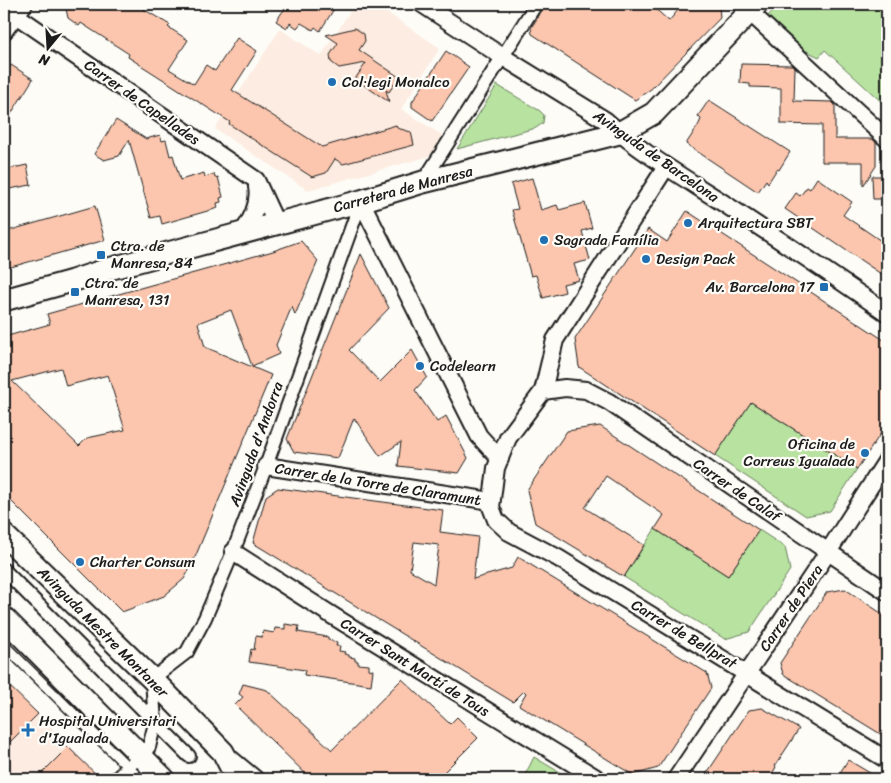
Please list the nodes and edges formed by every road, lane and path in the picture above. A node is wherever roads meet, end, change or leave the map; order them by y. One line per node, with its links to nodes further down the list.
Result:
1 (422, 4): 6 (street, Avinguda de Barcelona)
2 (536, 4): 6 (street)
3 (749, 6): 7 (street, Carretera de Manresa); 8 (street)
4 (15, 8): 5 (street); 10 (street, Carrer de Capellades)
5 (4, 31)
6 (503, 57): 7 (street, Avinguda de Barcelona); 11 (street)
7 (619, 133): 9 (street, Avinguda de Barcelona); 11 (street, Carretera de Manresa)
8 (887, 139)
9 (666, 167): 16 (street, Avinguda de Barcelona); 17 (street)
10 (256, 180): 13 (street); 14 (street)
11 (423, 182): 12 (street, Carretera de Manresa)
12 (361, 201): 13 (street, Carretera de Manresa); 18 (street); 20 (street, Avinguda d'Andorra)
13 (276, 223): 14 (street, Carretera de Manresa)
14 (244, 232): 15 (street, Carretera de Manresa)
15 (4, 300)
16 (887, 313)
17 (543, 391): 18 (street); 24 (street, Carrer de Calaf)
18 (500, 459): 21 (street)
19 (887, 460): 24 (street, Carrer de Piera)
20 (266, 466): 21 (street, Carrer de la Torre de Claramunt); 23 (street, Avinguda d'Andorra)
21 (491, 501): 29 (street, Carrer de Bellprat)
22 (4, 535): 30 (street, Avinguda Mestre Montaner)
23 (233, 552): 30 (street, Avinguda d'Andorra); 41 (street, Carrer Sant Martí de Tous)
24 (828, 552): 26 (street, Carrer de Calaf); 29 (street, Carrer de Piera)
25 (4, 570): 31 (street)
26 (887, 592)
27 (4, 618): 35 (street)
28 (4, 645): 35 (lane)
29 (747, 673): 34 (street, Carrer de Bellprat); 42 (street, Carrer de Piera)
30 (152, 680): 31 (street); 32 (street, Avinguda Mestre Montaner)
31 (155, 723): 33 (street); 35 (street)
32 (223, 752): 39 (street, Avinguda Mestre Montaner); 40 (street)
33 (189, 756)
34 (887, 760)
35 (134, 761): 36 (street); 37 (lane); 38 (street)
36 (116, 779)
37 (140, 779)
38 (164, 779)
39 (237, 779)
40 (255, 779)
41 (598, 779)
42 (676, 779)

